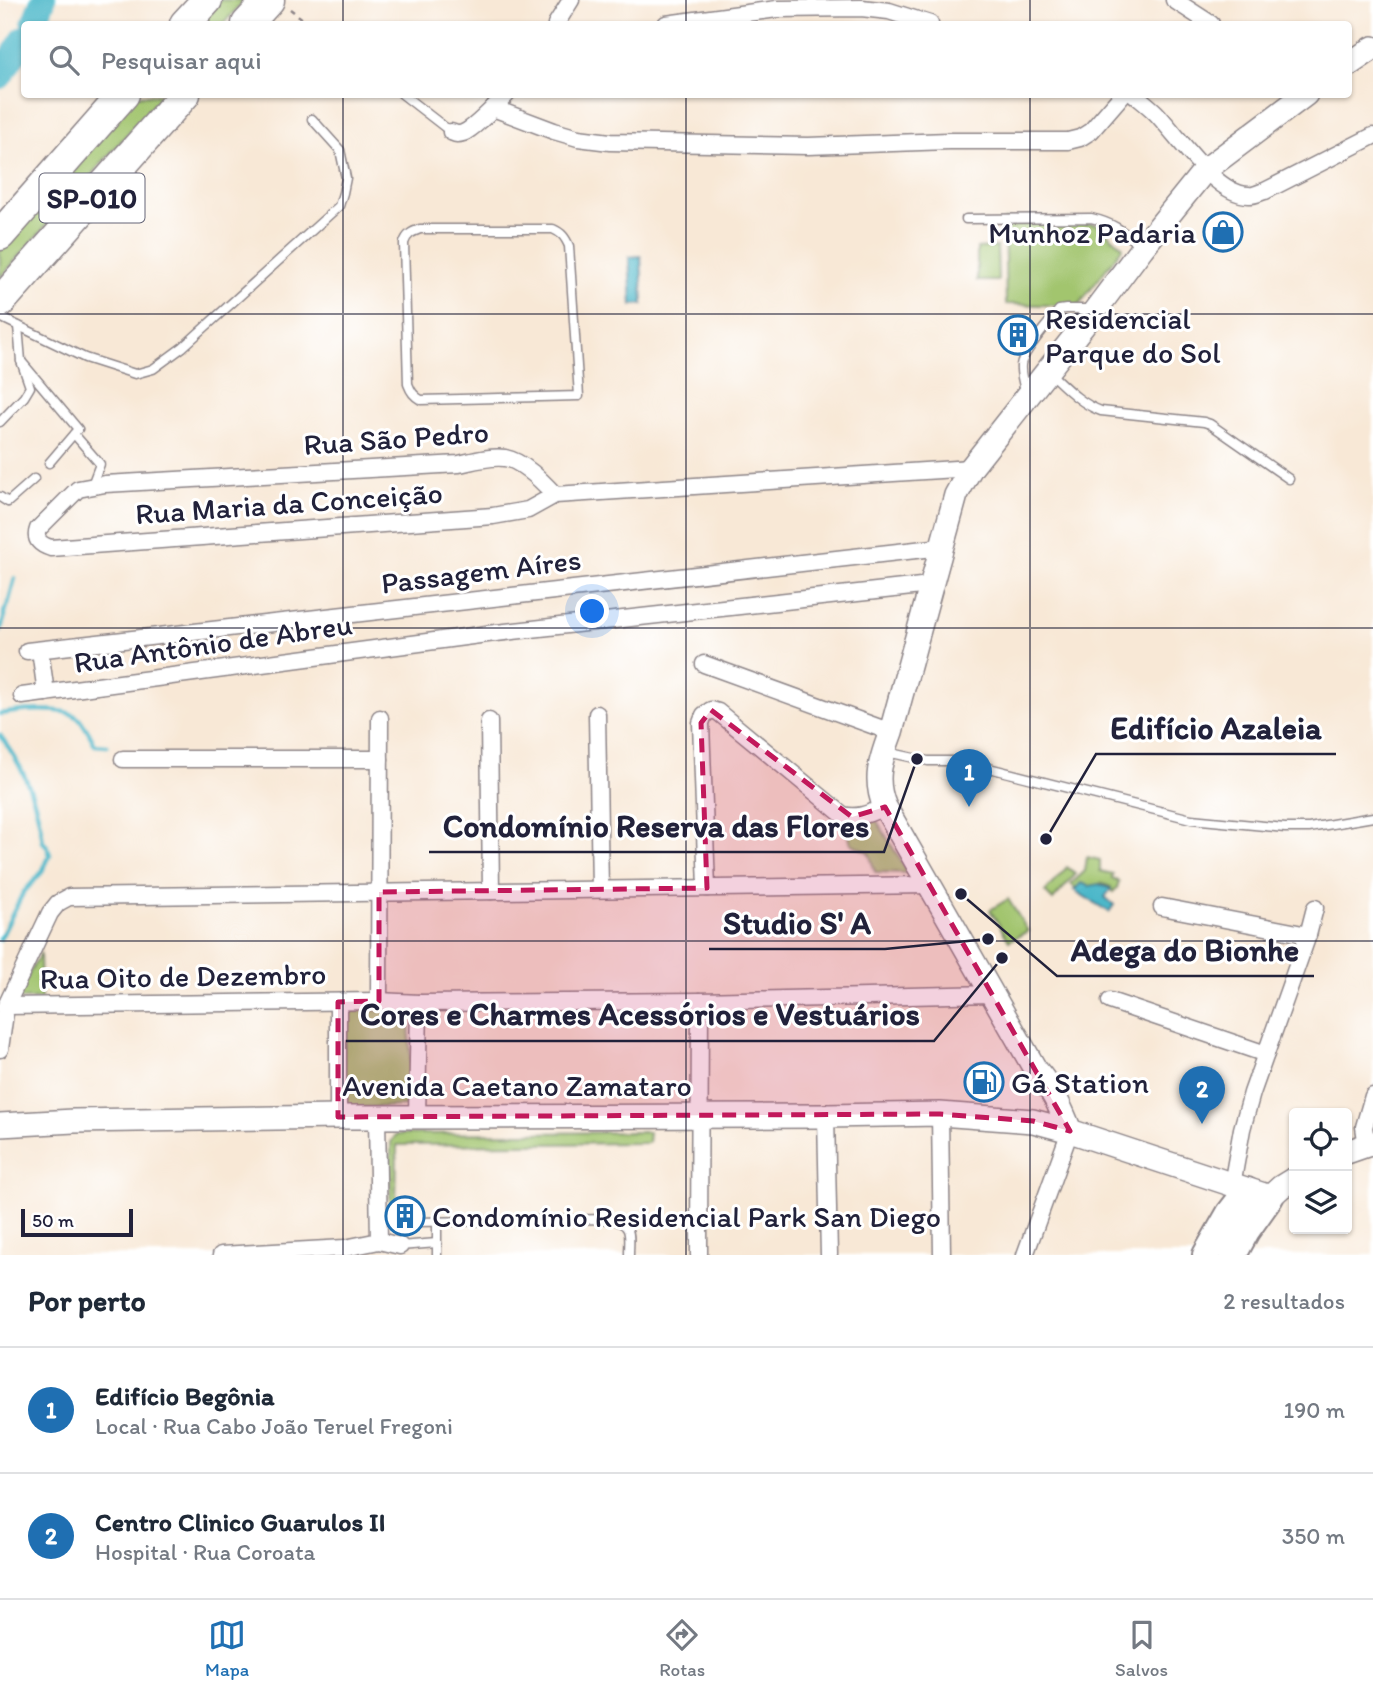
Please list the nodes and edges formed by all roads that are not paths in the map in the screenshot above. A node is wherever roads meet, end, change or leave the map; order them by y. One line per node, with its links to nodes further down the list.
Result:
1 (207, 0): 6 (highway)
2 (1174, 0): 11 (street)
3 (564, 2): 8 (street)
4 (279, 4): 7 (highway)
5 (783, 4): 9 (street); 10 (street)
6 (188, 21)
7 (252, 21)
8 (557, 21)
9 (684, 21)
10 (921, 21)
11 (1206, 21)
12 (1373, 48): 13 (main road)
13 (1352, 63)
14 (120, 98): 28 (highway, SP-010)
15 (181, 98): 30 (highway, SP-010)
16 (407, 98): 23 (lane)
17 (503, 98): 21 (street)
18 (1120, 98): 21 (street)
19 (1139, 98): 25 (street)
20 (1301, 98): 25 (main road)
21 (493, 108): 23 (street)
22 (312, 119): 33 (lane)
23 (451, 132)
24 (1373, 136): 25 (street)
25 (1205, 170): 29 (main road)
26 (966, 219): 29 (lane)
27 (553, 229): 27 (lane)
28 (0, 235)
29 (1142, 248): 31 (main road)
30 (0, 302)
31 (1097, 308): 35 (main road); 36 (lane)
32 (0, 317): 33 (lane)
33 (18, 326): 34 (lane)
34 (21, 361): 37 (lane); 38 (lane)
35 (1048, 371): 36 (main road); 42 (lane)
36 (1026, 398): 40 (main road)
37 (0, 422)
38 (74, 434): 39 (lane); 43 (lane)
39 (49, 463)
40 (971, 468): 44 (street); 47 (main road)
41 (34, 479): 45 (lane)
42 (1289, 479)
43 (92, 485): 44 (street, Rua São Pedro); 46 (street, Rua São Pedro)
44 (555, 495): 46 (street, Rua Maria da Conceição)
45 (0, 497)
46 (38, 529)
47 (942, 547): 48 (main road); 49 (street, Passagem Aíres)
48 (930, 585): 51 (street, Rua Antônio de Abreu); 56 (main road)
49 (33, 650): 51 (street, Rua Antônio de Abreu)
50 (704, 664): 56 (street)
51 (46, 694): 52 (street, Rua Antônio de Abreu)
52 (22, 696)
53 (597, 714): 63 (street)
54 (380, 718): 58 (street)
55 (489, 721): 64 (street)
56 (887, 741): 59 (main road); 60 (lane)
57 (123, 758): 58 (street)
58 (380, 759): 65 (street)
59 (885, 807): 61 (main road); 62 (street)
60 (1373, 817)
61 (929, 885): 62 (street); 69 (main road)
62 (707, 888): 63 (street)
63 (600, 889): 64 (street)
64 (491, 891): 65 (street)
65 (379, 892): 70 (street); 75 (street)
66 (1163, 907): 68 (street)
67 (1315, 908): 68 (street)
68 (1308, 935): 77 (street)
69 (992, 994): 71 (street, Rua Oito de Dezembro); 78 (main road)
70 (379, 1001): 73 (street, Rua Oito de Dezembro); 74 (street, Rua Oito de Dezembro)
71 (700, 1001): 74 (street, Rua Oito de Dezembro); 81 (street)
72 (1110, 1001): 77 (street)
73 (338, 1002): 75 (street, Rua Oito de Dezembro); 83 (street)
74 (419, 1003): 85 (street)
75 (5, 1006): 76 (street)
76 (0, 1049)
77 (1266, 1054): 92 (street)
78 (1035, 1069): 86 (main road); 88 (main road)
79 (1373, 1096): 89 (street)
80 (940, 1114): 82 (main road, Avenida Caetano Zamataro); 86 (main road, Avenida Caetano Zamataro); 103 (street)
81 (700, 1116): 82 (main road, Avenida Caetano Zamataro); 85 (main road, Avenida Caetano Zamataro); 101 (street)
82 (826, 1116): 102 (street)
83 (338, 1117): 84 (main road, Avenida Caetano Zamataro); 87 (main road, Avenida Caetano Zamataro)
84 (377, 1117): 85 (main road, Avenida Caetano Zamataro); 95 (street)
85 (417, 1118)
86 (1033, 1121): 88 (main road, Avenida Caetano Zamataro)
87 (0, 1125)
88 (1070, 1131): 92 (main road, Avenida Caetano Zamataro); 104 (street)
89 (1362, 1147)
90 (1289, 1168): 92 (main road)
91 (1289, 1182): 92 (main road)
92 (1250, 1191): 105 (main road); 106 (main road)
93 (414, 1222): 94 (lane)
94 (437, 1222): 96 (lane); 100 (lane)
95 (379, 1241): 97 (street); 98 (street)
96 (437, 1243): 97 (lane); 99 (lane)
97 (400, 1245)
98 (221, 1255)
99 (437, 1255)
100 (629, 1255)
101 (699, 1255)
102 (829, 1255)
103 (942, 1255)
104 (1025, 1255)
105 (1206, 1255)
106 (1233, 1255)

